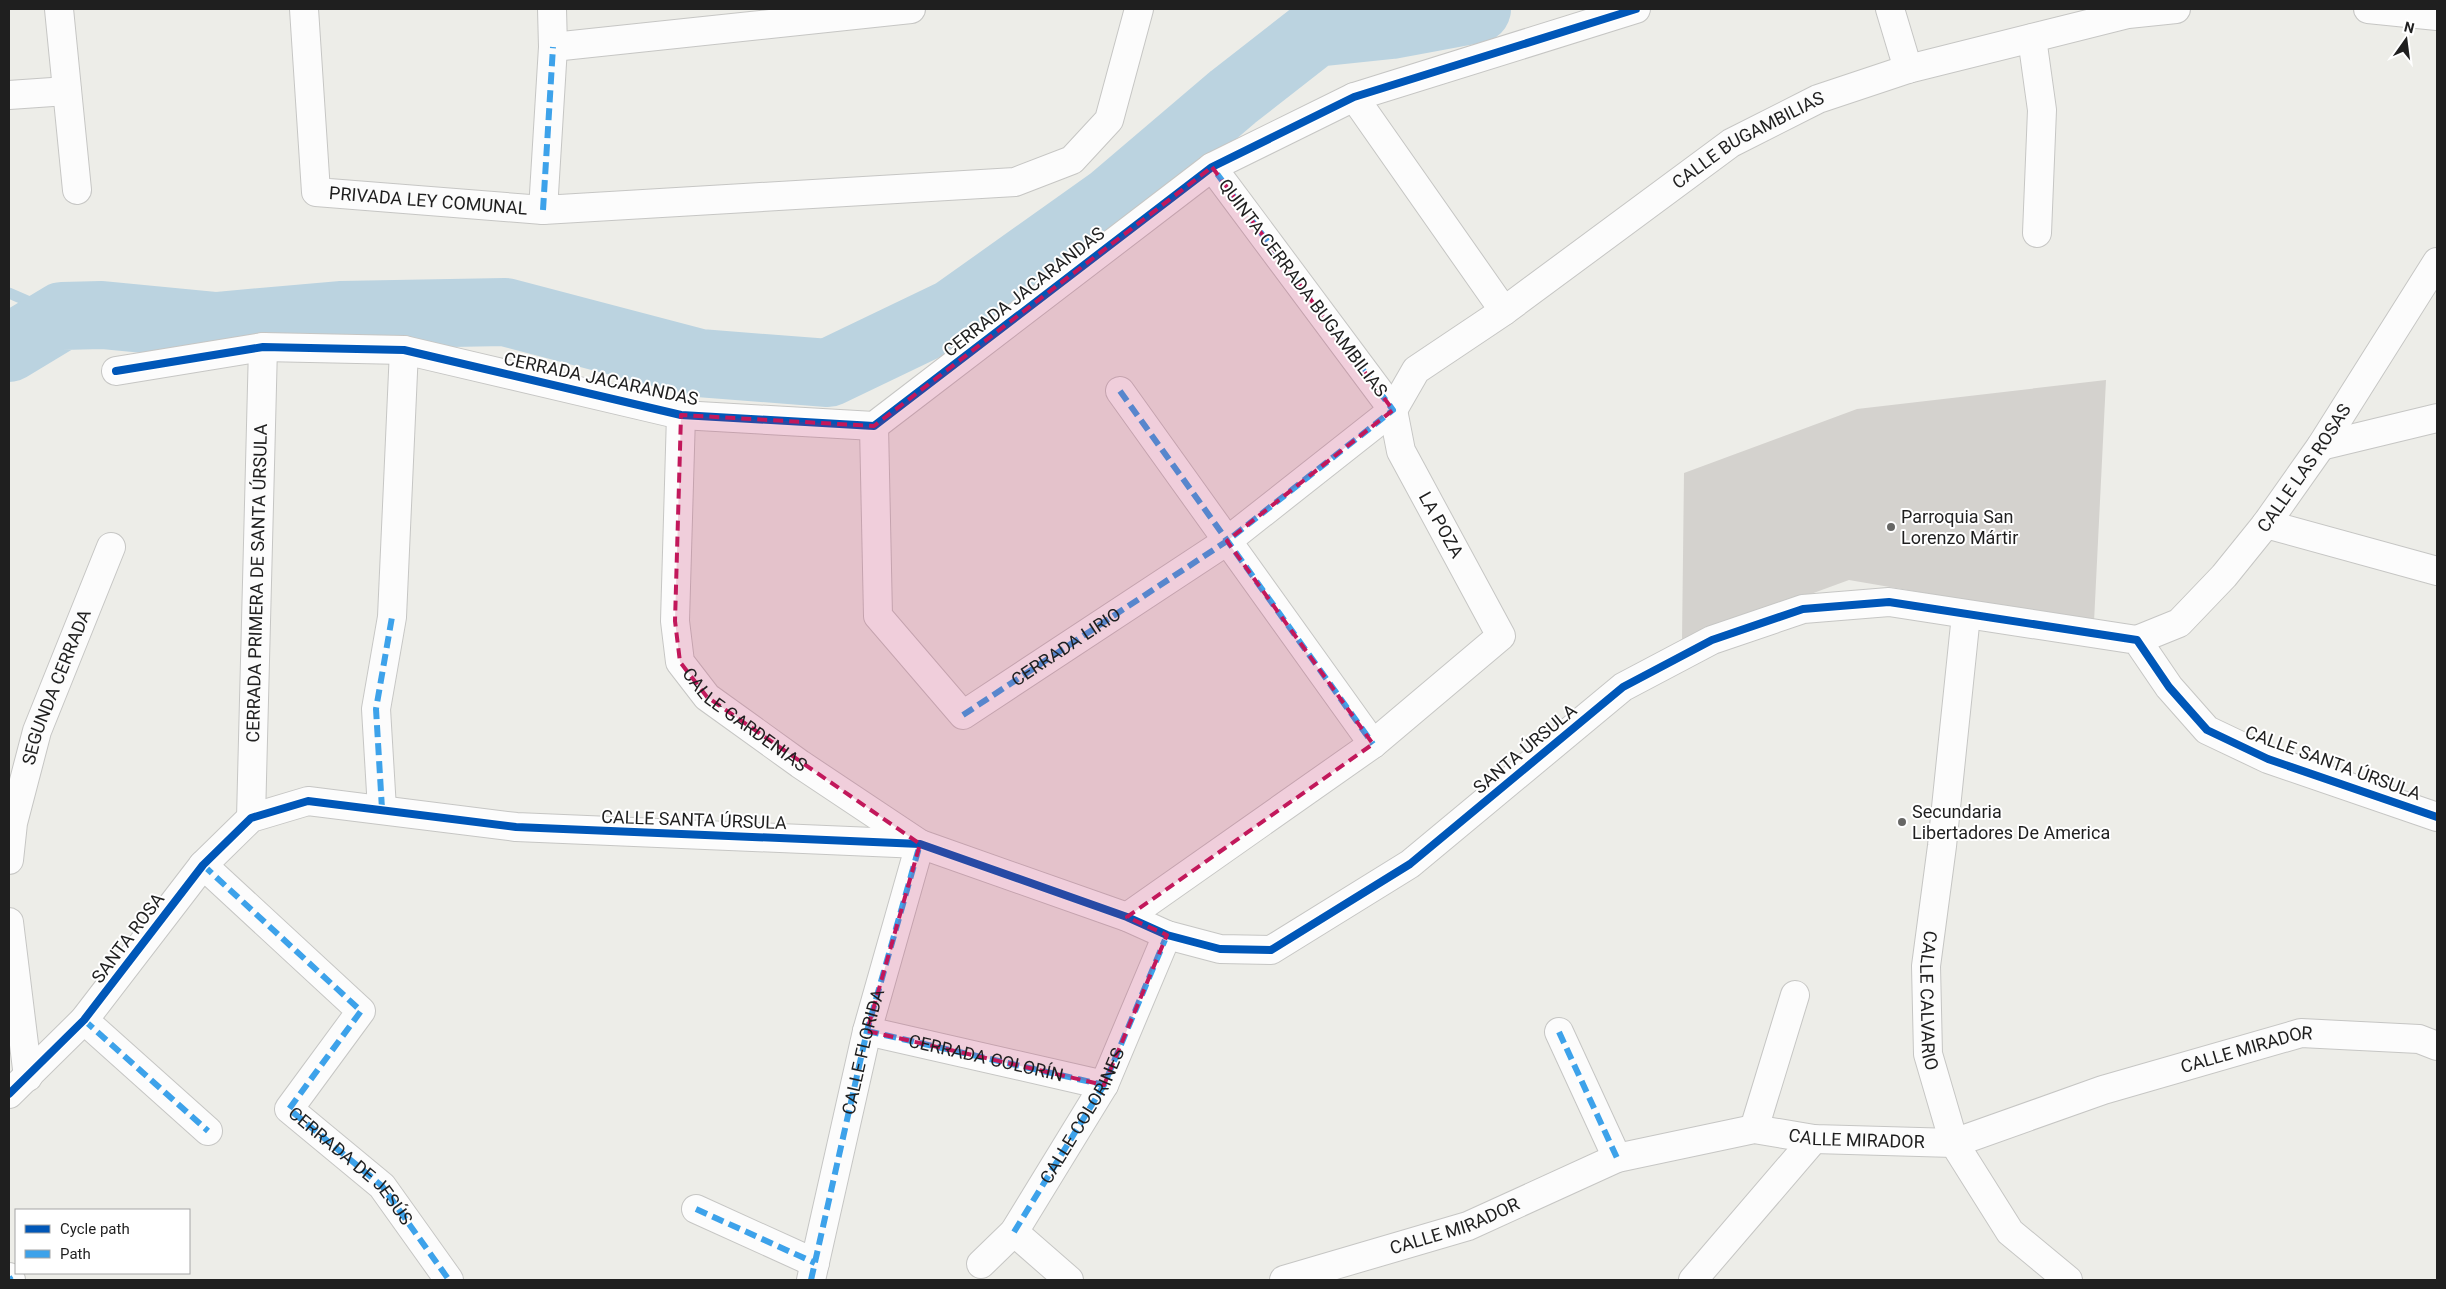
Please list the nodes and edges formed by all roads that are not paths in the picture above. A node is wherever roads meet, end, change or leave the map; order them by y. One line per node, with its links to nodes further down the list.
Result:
1 (59, 9): 15 (street)
2 (304, 9): 20 (street, PRIVADA LEY COMUNAL)
3 (552, 9): 13 (street)
4 (912, 9): 13 (street)
5 (1139, 9): 20 (street)
6 (1636, 9): 17 (street, CERRADA JACARANDAS)
7 (1890, 9): 14 (street)
8 (2176, 9): 10 (street, CALLE BUGAMBILIAS)
9 (2368, 9): 11 (street)
10 (2128, 12): 12 (street, CALLE BUGAMBILIAS)
11 (2437, 16)
12 (2032, 38): 14 (street, CALLE BUGAMBILIAS); 21 (street)
13 (553, 47): 20 (street)
14 (1908, 69): 23 (street, CALLE BUGAMBILIAS)
15 (67, 91): 16 (street); 19 (street)
16 (9, 95)
17 (1354, 97): 18 (street, CERRADA JACARANDAS); 23 (street)
18 (1212, 167): 28 (street, QUINTA CERRADA BUGAMBILIAS); 31 (street, CERRADA JACARANDAS)
19 (77, 190)
20 (543, 210)
21 (2036, 233)
22 (2437, 262): 32 (street, CALLE LAS ROSAS)
23 (1504, 311): 28 (street, CALLE BUGAMBILIAS)
24 (262, 347): 25 (street, CERRADA JACARANDAS); 26 (street, CERRADA JACARANDAS); 42 (street, CERRADA PRIMERA DE SANTA ÚRSULA)
25 (404, 350): 29 (street, CERRADA JACARANDAS); 40 (street)
26 (116, 371)
27 (1120, 391): 34 (street)
28 (1393, 410): 34 (street, CERRADA LIRIO); 39 (street, LA POZA)
29 (681, 415): 31 (street, CERRADA JACARANDAS); 43 (street, CALLE GARDENIAS)
30 (2437, 418): 32 (street)
31 (874, 426): 34 (street, CERRADA LIRIO)
32 (2321, 446): 33 (street, CALLE LAS ROSAS)
33 (2266, 524): 36 (street); 38 (street, CALLE LAS ROSAS)
34 (1227, 541): 39 (street)
35 (111, 547): 44 (street, SEGUNDA CERRADA)
36 (2437, 571)
37 (1966, 615): 38 (street); 48 (street, SANTA ÚRSULA); 59 (street, CALLE CALVARIO)
38 (2137, 640): 41 (street, CALLE SANTA ÚRSULA)
39 (1373, 744): 46 (street)
40 (382, 809): 42 (street, CALLE SANTA ÚRSULA); 43 (street, CALLE SANTA ÚRSULA)
41 (2437, 817)
42 (251, 818): 45 (street, SANTA ROSA)
43 (920, 844): 46 (street, CALLE SANTA ÚRSULA); 51 (street, CALLE FLORIDA)
44 (9, 860)
45 (202, 865): 50 (street, SANTA ROSA); 66 (street, CERRADA DE JESÚS)
46 (1127, 917): 48 (street, SANTA ÚRSULA)
47 (9, 922): 55 (street)
48 (1167, 935): 54 (street, CALLE COLORINES)
49 (1794, 995): 56 (street)
50 (84, 1020): 55 (street, SANTA ROSA); 57 (street)
51 (867, 1031): 54 (street, CERRADA COLORÍN); 65 (street, CALLE FLORIDA)
52 (1559, 1032): 60 (street)
53 (2437, 1046): 59 (street, CALLE MIRADOR)
54 (1104, 1085): 63 (street, CALLE COLORINES)
55 (18, 1086)
56 (1754, 1128): 58 (street, CALLE MIRADOR); 60 (street, CALLE MIRADOR)
57 (208, 1132)
58 (1814, 1139): 59 (street, CALLE MIRADOR); 69 (street)
59 (1954, 1143): 70 (street, CALLE CALVARIO)
60 (1618, 1158): 68 (street, CALLE MIRADOR)
61 (1048, 1174): 63 (street, CALLE COLORINES)
62 (696, 1209): 65 (street)
63 (1014, 1232): 64 (street); 67 (street)
64 (981, 1264)
65 (813, 1272)
66 (449, 1280)
67 (1069, 1280)
68 (1284, 1280)
69 (1693, 1280)
70 (2068, 1280)

